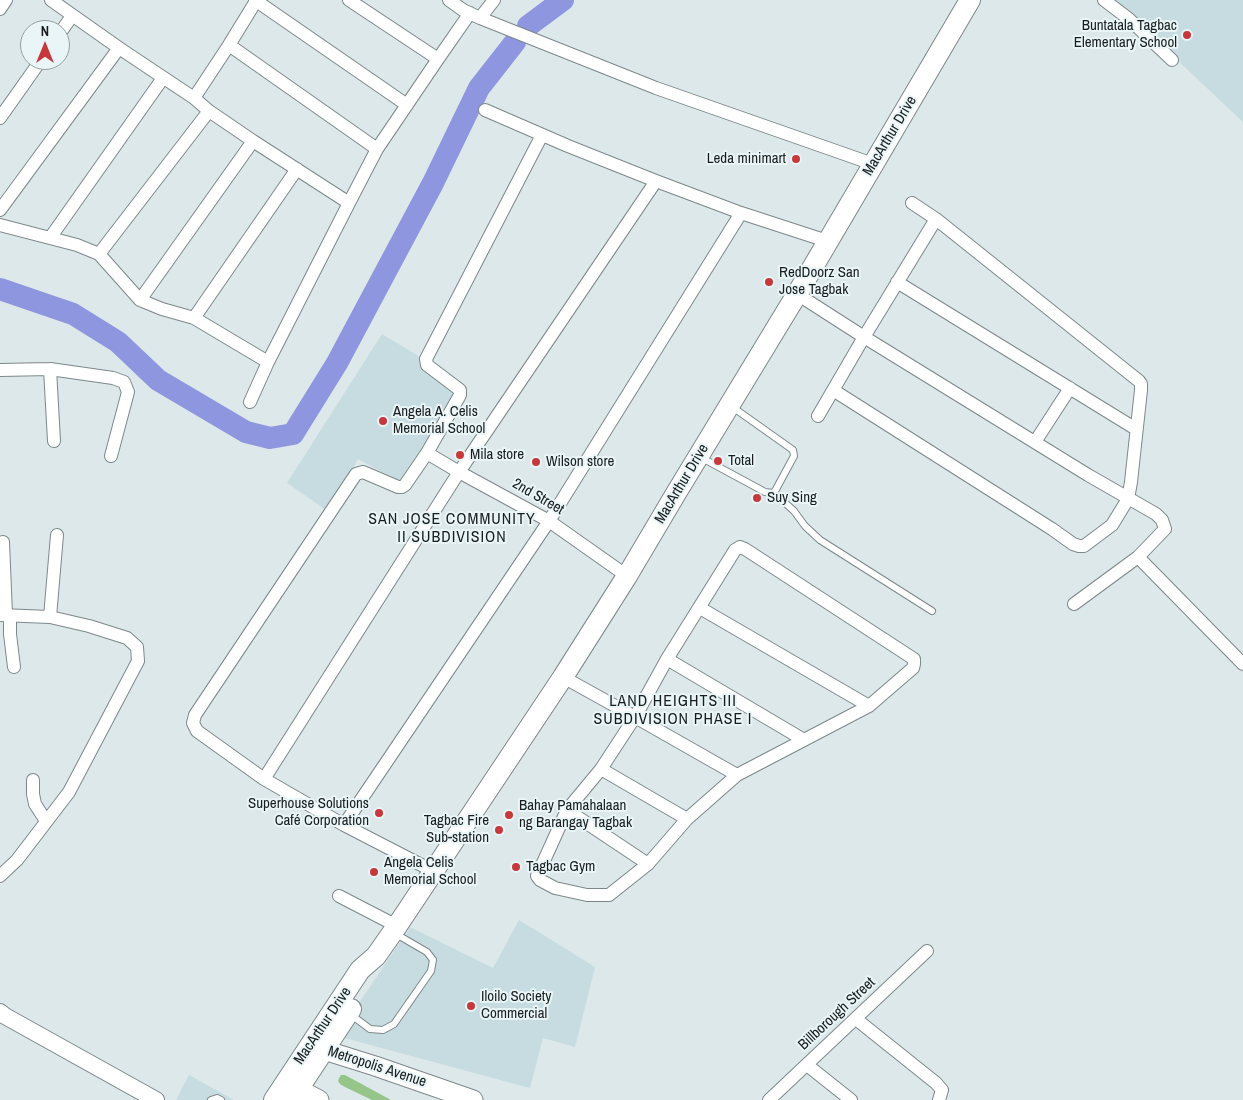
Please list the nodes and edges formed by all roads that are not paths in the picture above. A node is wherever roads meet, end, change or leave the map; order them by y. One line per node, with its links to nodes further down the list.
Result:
1 (6, 0): 9 (street)
2 (51, 0): 10 (street)
3 (256, 0): 13 (street); 20 (street)
4 (349, 0): 15 (street)
5 (449, 0): 11 (street)
6 (494, 0): 11 (street)
7 (970, 0): 27 (main road, MacArthur Drive)
8 (1104, 0): 16 (street)
9 (0, 9)
10 (72, 16): 12 (street); 14 (street)
11 (475, 16): 15 (street); 27 (street)
12 (69, 20)
13 (229, 45): 19 (street); 26 (street)
14 (118, 48): 18 (street); 32 (street)
15 (438, 59): 20 (street)
16 (1172, 60)
17 (34, 70): 23 (street)
18 (163, 78): 19 (street); 36 (street)
19 (194, 98): 22 (street)
20 (407, 105): 26 (street)
21 (485, 110): 24 (street)
22 (209, 111): 25 (street); 38 (street)
23 (0, 118)
24 (542, 135): 29 (street); 55 (street)
25 (253, 142): 28 (street); 41 (street)
26 (377, 149): 30 (street)
27 (873, 164): 37 (main road, MacArthur Drive)
28 (297, 169): 30 (street); 42 (street)
29 (656, 181): 33 (street); 58 (street)
30 (349, 203): 44 (street)
31 (912, 204): 34 (street)
32 (0, 210)
33 (741, 213): 37 (street); 61 (street)
34 (936, 219): 39 (street); 52 (street)
35 (0, 225): 36 (street)
36 (50, 238): 38 (street)
37 (827, 240): 40 (main road, MacArthur Drive)
38 (99, 254): 41 (street)
39 (897, 282): 43 (street); 47 (street)
40 (796, 294): 43 (street); 50 (main road, MacArthur Drive)
41 (140, 300): 42 (street)
42 (194, 318): 44 (street)
43 (864, 337): 48 (street); 54 (street)
44 (268, 362): 49 (street)
45 (50, 368): 46 (street); 53 (street); 56 (street)
46 (0, 370)
47 (1070, 388): 52 (street); 54 (street)
48 (833, 390): 51 (street); 60 (street)
49 (250, 402)
50 (729, 405): 57 (main road, MacArthur Drive); 59 (lane)
51 (818, 416)
52 (1136, 428): 60 (street)
53 (54, 441)
54 (1035, 442): 60 (street)
55 (427, 453): 58 (street, 2nd Street); 80 (street)
56 (111, 456)
57 (698, 456): 59 (lane); 65 (main road, MacArthur Drive)
58 (459, 472): 61 (street, 2nd Street); 80 (street)
59 (774, 493): 68 (lane)
60 (1128, 499): 64 (street)
61 (549, 521): 65 (street, 2nd Street); 85 (street)
62 (57, 535): 70 (street)
63 (3, 542): 69 (street)
64 (1138, 557): 66 (street); 72 (street)
65 (628, 576): 74 (main road, MacArthur Drive)
66 (1074, 604)
67 (700, 608): 71 (street); 75 (street); 75 (street)
68 (932, 611)
69 (5, 615): 70 (street); 73 (street)
70 (50, 617): 84 (street)
71 (667, 659): 76 (street); 77 (street)
72 (1243, 664)
73 (14, 667)
74 (563, 677): 76 (street); 87 (main road, MacArthur Drive)
75 (869, 706): 77 (street)
76 (635, 716): 78 (street); 79 (street)
77 (804, 740): 79 (street)
78 (601, 769): 82 (street); 83 (street)
79 (737, 776): 83 (street)
80 (264, 779): 85 (street)
81 (33, 780): 84 (street)
82 (567, 810): 86 (street); 86 (street)
83 (687, 819): 86 (street)
84 (46, 821): 88 (street)
85 (344, 825): 87 (street)
86 (648, 864)
87 (433, 872): 90 (main road, MacArthur Drive)
88 (0, 876)
89 (339, 896): 90 (street)
90 (395, 929): 92 (main road, MacArthur Drive); 94 (lane)
91 (928, 951): 95 (street, Billborough Street)
92 (376, 956): 94 (main road, MacArthur Drive); 96 (main road, MacArthur Drive)
93 (0, 1012): 100 (street)
94 (348, 1013): 96 (main road, MacArthur Drive)
95 (856, 1018): 97 (street, Billborough Street); 108 (street)
96 (316, 1049): 98 (main road, MacArthur Drive); 99 (main road, Metropolis Avenue)
97 (806, 1065): 106 (street, Billborough Street); 107 (street)
98 (294, 1087): 103 (main road, MacArthur Drive); 104 (main road)
99 (433, 1092): 105 (main road, Metropolis Avenue)
100 (156, 1100)
101 (211, 1100): 102 (lane)
102 (221, 1100)
103 (274, 1100)
104 (319, 1100)
105 (473, 1100)
106 (769, 1100)
107 (851, 1100)
108 (939, 1100)

